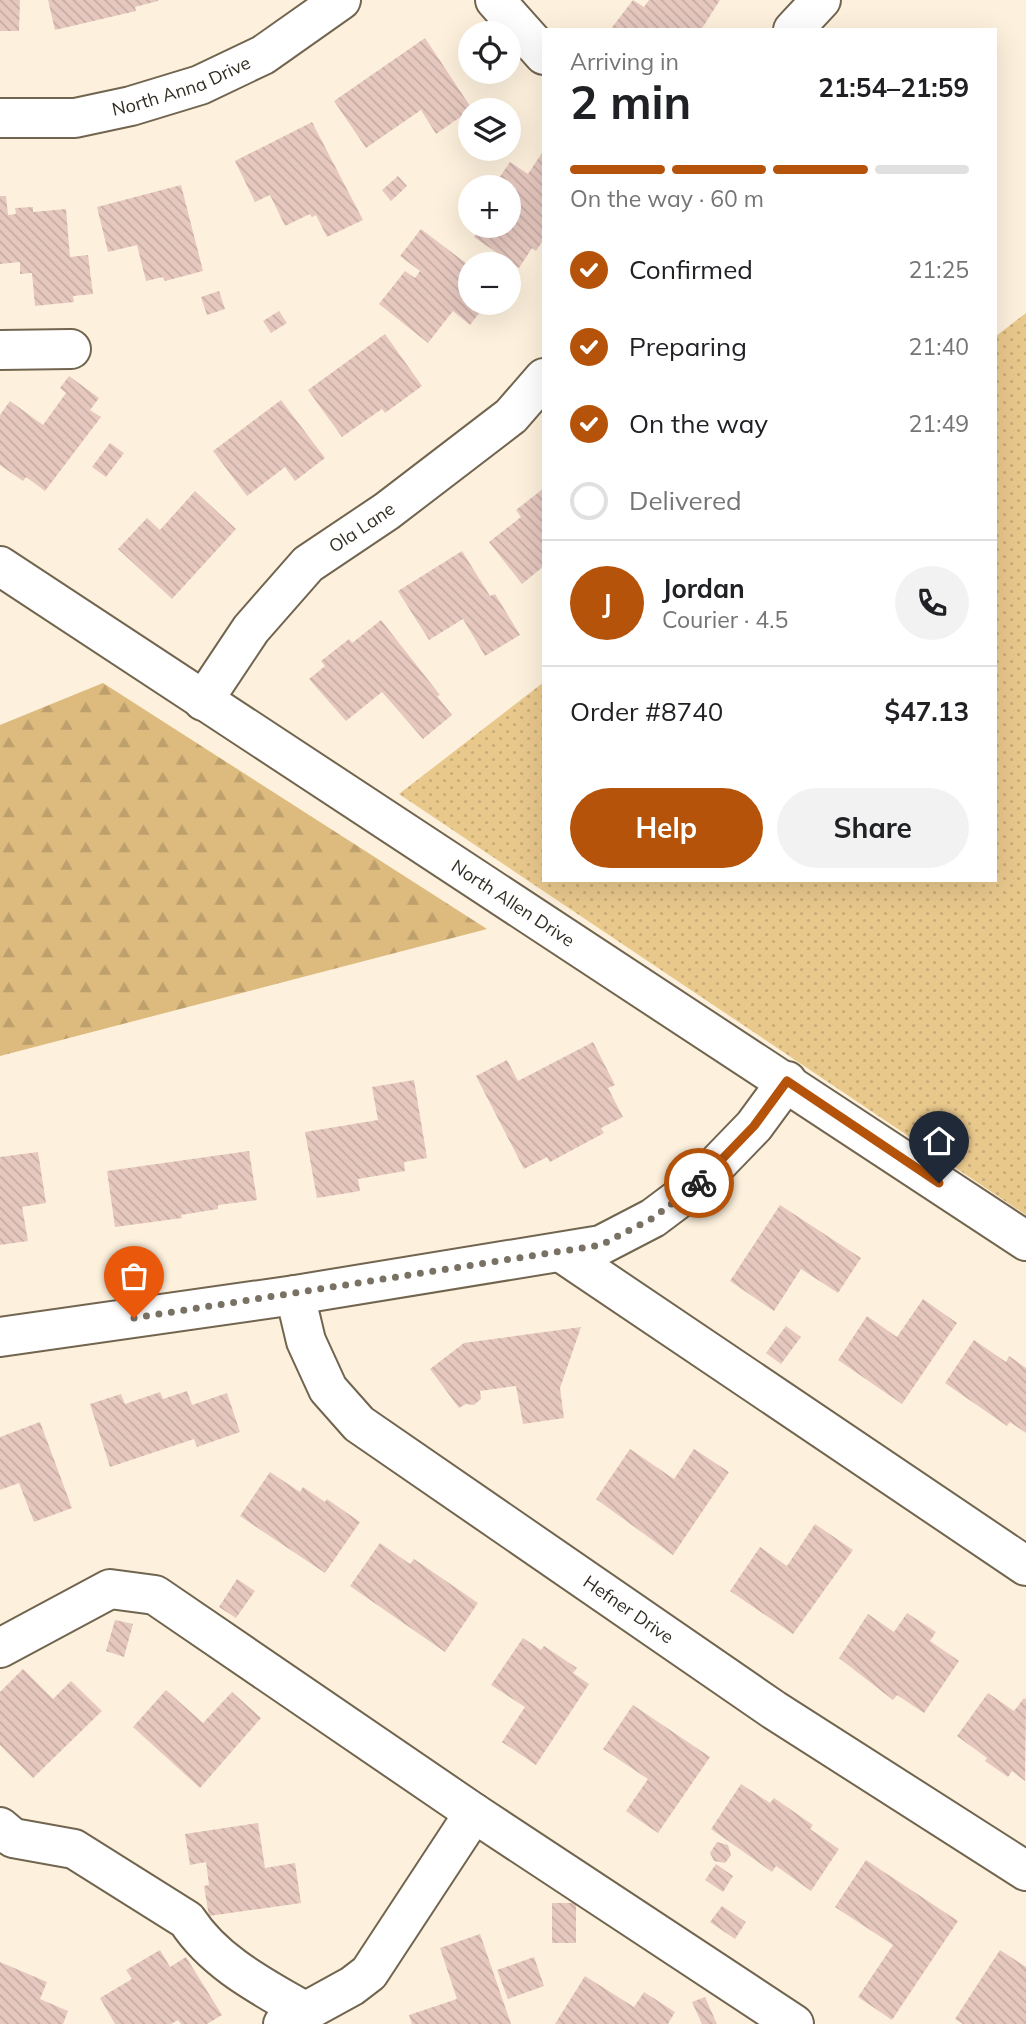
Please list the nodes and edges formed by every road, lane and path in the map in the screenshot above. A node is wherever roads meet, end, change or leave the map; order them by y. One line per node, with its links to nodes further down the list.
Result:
1 (341, 0): 6 (street, North Anna Drive)
2 (495, 0): 5 (street)
3 (821, 0): 4 (street)
4 (795, 28)
5 (542, 53)
6 (0, 118)
7 (71, 349): 8 (street)
8 (0, 350)
9 (542, 380): 11 (street, Ola Lane)
10 (0, 566): 11 (street, North Allen Drive)
11 (203, 701): 12 (street, North Allen Drive)
12 (787, 1081): 13 (street, North Allen Drive); 14 (street)
13 (1026, 1241)
14 (562, 1253): 15 (street); 17 (street)
15 (295, 1295): 16 (street); 21 (street, Hefner Drive)
16 (0, 1337)
17 (1026, 1566)
18 (0, 1648): 19 (street)
19 (474, 1813): 22 (street); 23 (street)
20 (0, 1827): 22 (street)
21 (1026, 1871)
22 (294, 2018)
23 (794, 2024)

